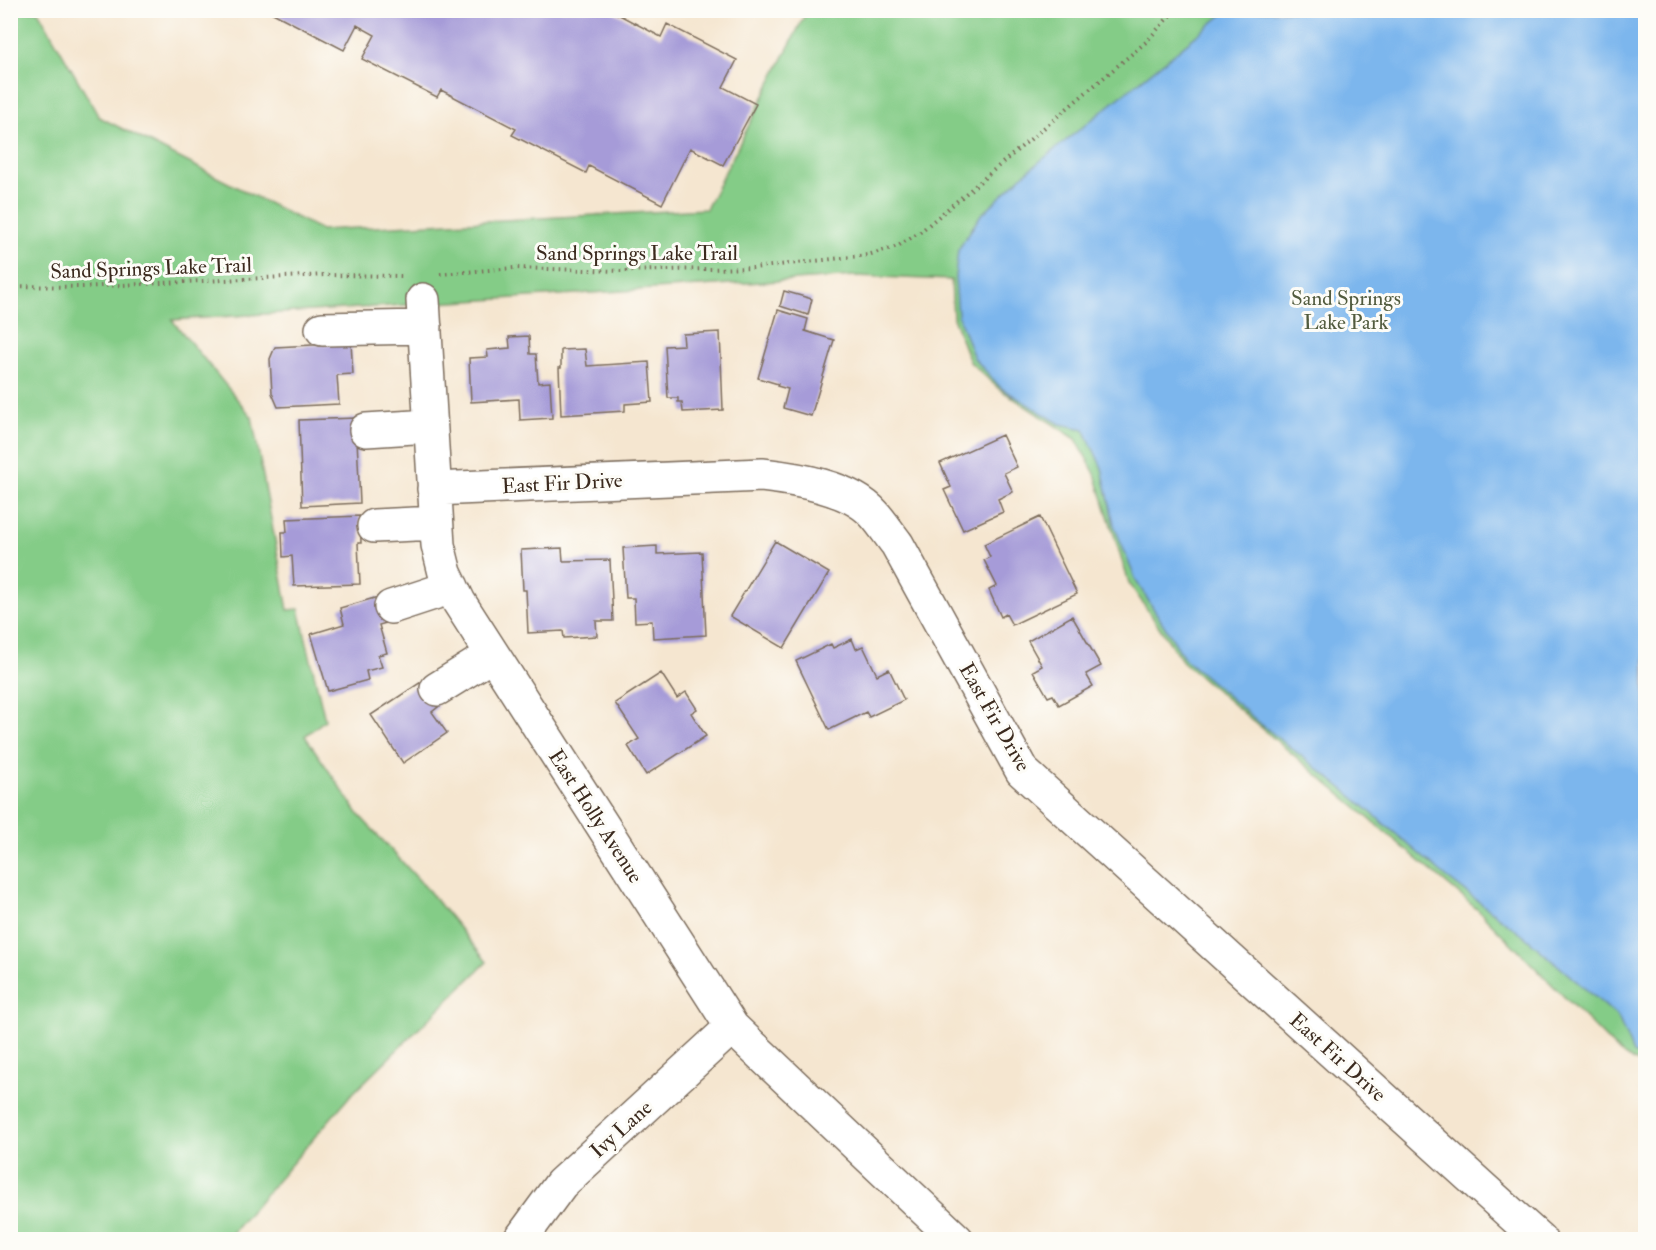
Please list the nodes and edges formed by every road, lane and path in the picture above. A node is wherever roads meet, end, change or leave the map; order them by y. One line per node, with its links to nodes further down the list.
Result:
1 (1175, 10): 3 (path, Sand Springs Lake Trail)
2 (10, 286): 3 (path, Sand Springs Lake Trail)
3 (423, 294): 4 (street); 5 (street, East Holly Avenue)
4 (322, 329)
5 (430, 426): 6 (street); 7 (street, East Holly Avenue)
6 (366, 430)
7 (434, 489): 8 (street, East Holly Avenue); 17 (street, East Fir Drive)
8 (436, 523): 9 (street); 10 (street, East Holly Avenue)
9 (374, 526)
10 (452, 587): 11 (street); 12 (street, East Holly Avenue)
11 (391, 607)
12 (492, 655): 13 (street); 14 (street, East Holly Avenue)
13 (437, 689)
14 (732, 1027): 15 (street, Ivy Lane); 16 (street, East Holly Avenue)
15 (520, 1239)
16 (957, 1239)
17 (1540, 1239)

